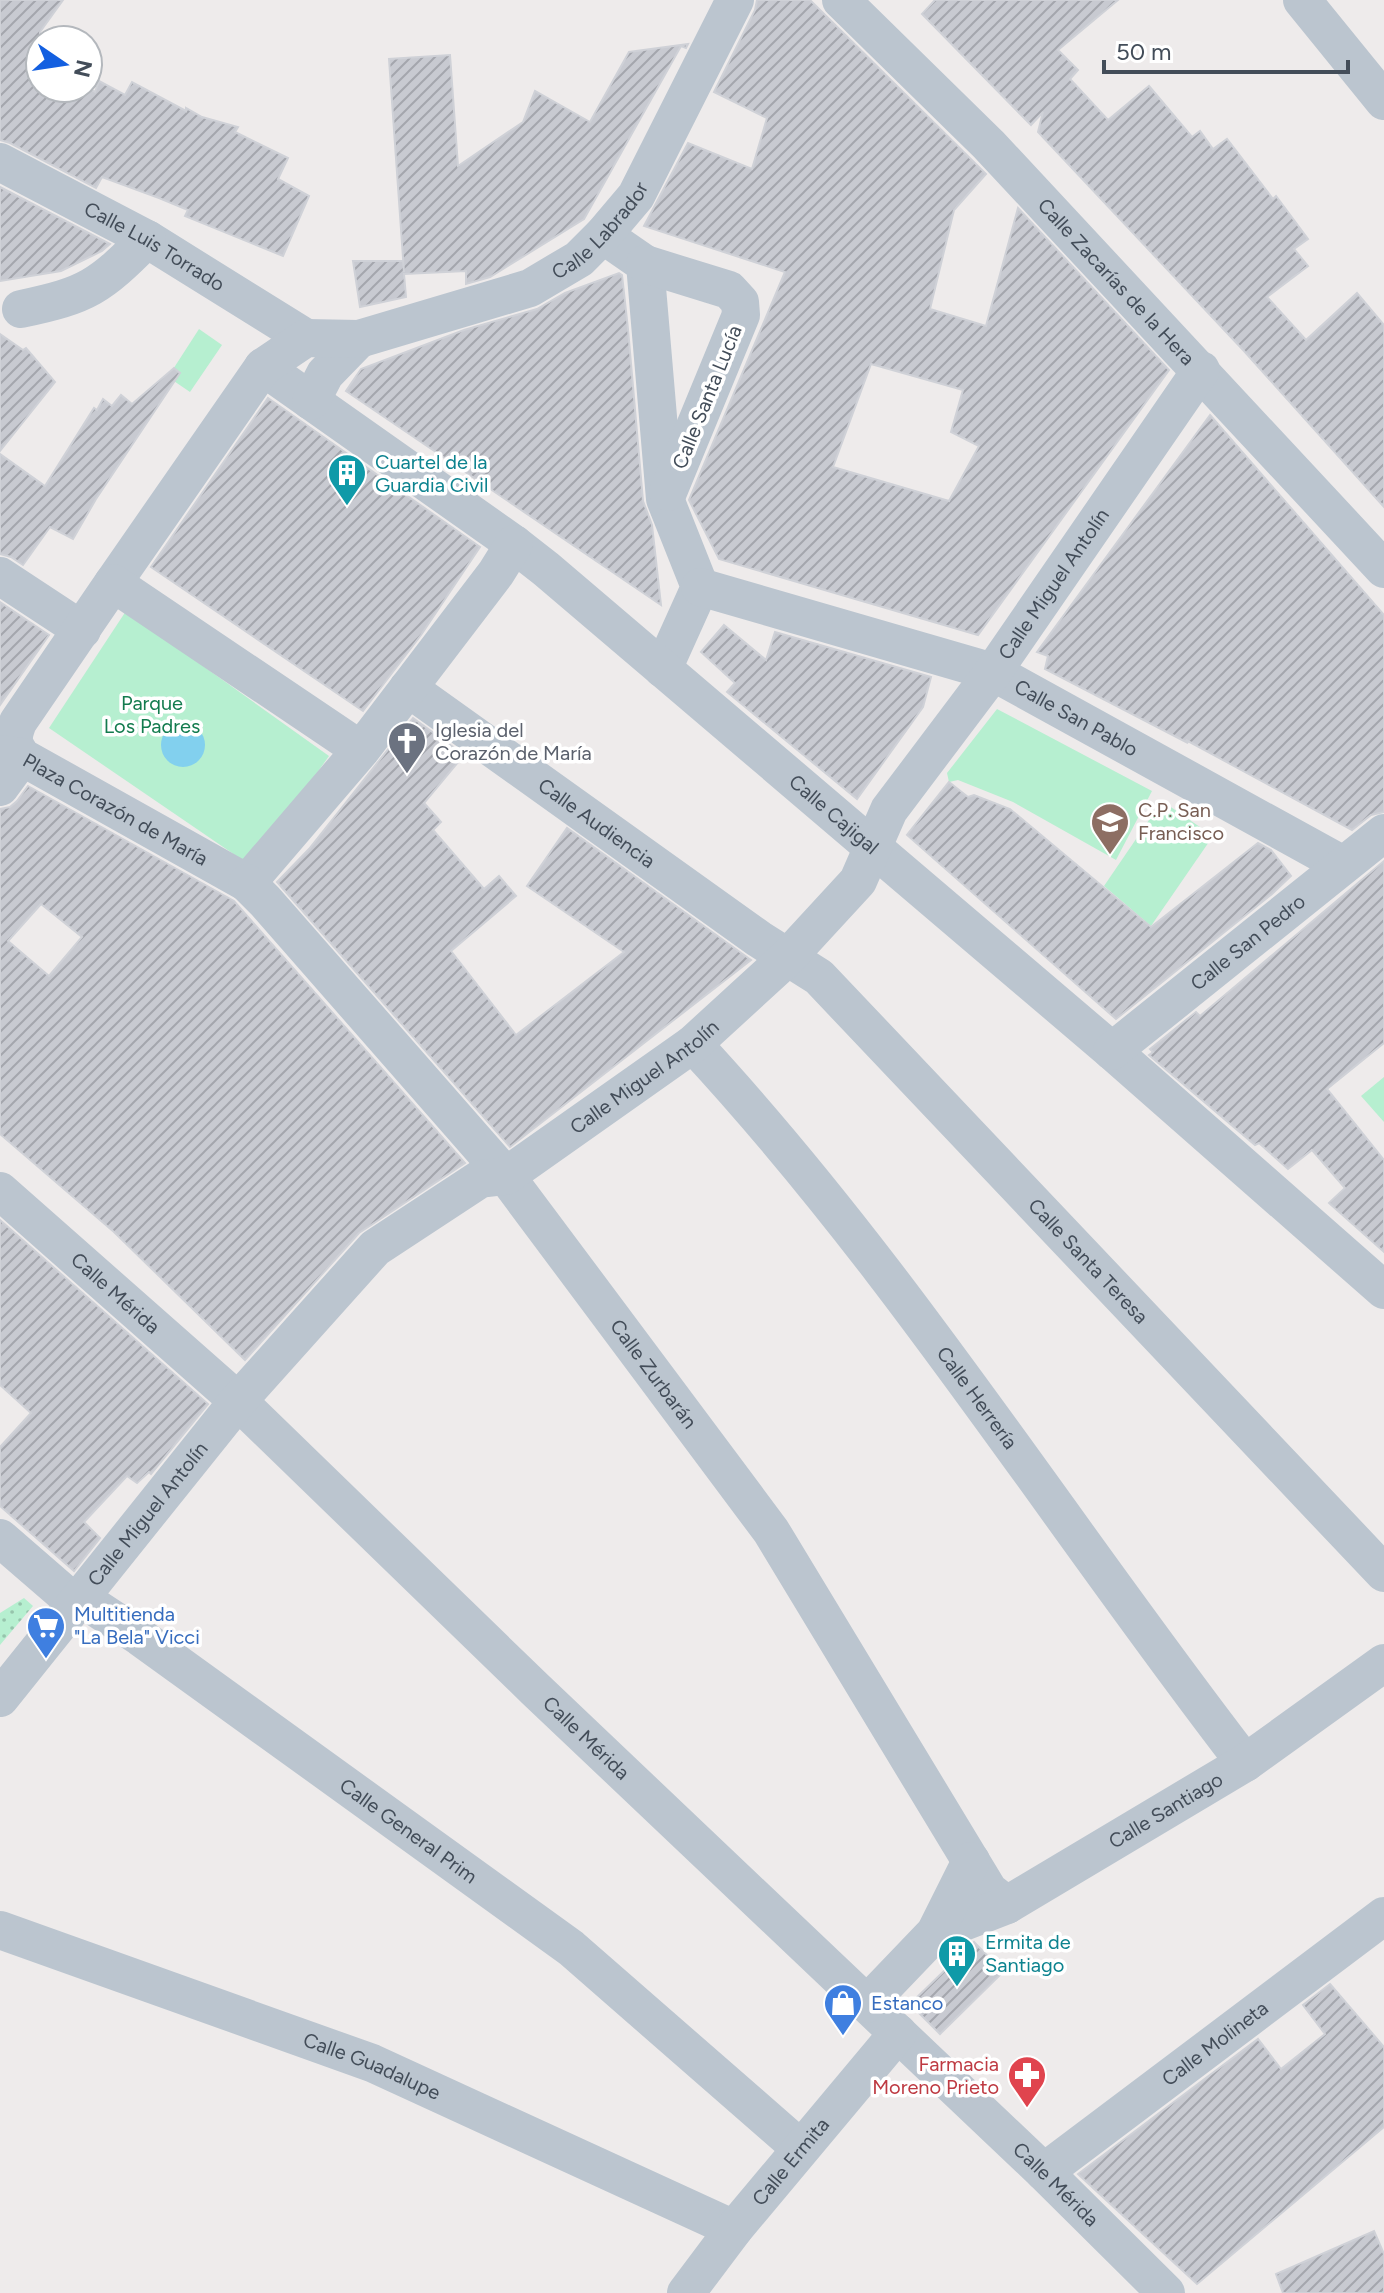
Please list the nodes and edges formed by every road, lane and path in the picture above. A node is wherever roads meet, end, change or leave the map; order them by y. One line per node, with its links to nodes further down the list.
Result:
1 (735, 0): 6 (street, Calle Labrador)
2 (841, 0): 13 (street, Calle Zacarías de la Hera)
3 (1302, 0): 4 (street)
4 (1384, 101)
5 (0, 162): 7 (street, Calle Luis Torrado)
6 (603, 235): 8 (street, Calle Santa Lucía); 11 (street, Calle Labrador)
7 (147, 239): 9 (street); 10 (street, Calle Luis Torrado)
8 (645, 264): 15 (street, Calle Santa Lucía); 15 (street, Calle Santa Lucía)
9 (21, 309)
10 (306, 338): 11 (street, Calle Labrador); 12 (street)
11 (359, 339): 14 (street, Calle Labrador)
12 (263, 367): 14 (street, Calle Cajigal); 19 (street)
13 (1201, 370): 17 (street, Calle Zacarías de la Hera); 23 (street, Calle Miguel Antolín)
14 (311, 401): 16 (street, Calle Cajigal)
15 (665, 499): 20 (street, Calle Santa Lucía)
16 (514, 544): 22 (street, Calle Cajigal); 24 (street)
17 (1384, 569)
18 (0, 576): 21 (street)
19 (113, 583): 21 (street, Plaza Corazón de María); 25 (street)
20 (700, 587): 22 (street); 23 (street, Calle San Pablo)
21 (82, 630): 26 (street, Plaza Corazón de María)
22 (663, 669): 29 (street, Calle Cajigal)
23 (993, 672): 29 (street, Calle Miguel Antolín); 30 (street, Calle San Pablo)
24 (408, 688): 25 (street); 32 (street, Calle Audiencia)
25 (361, 750): 31 (street)
26 (11, 756): 27 (street); 31 (street, Plaza Corazón de María)
27 (0, 787)
28 (1384, 833): 30 (street, Calle San Pedro)
29 (873, 846): 32 (street, Calle Miguel Antolín); 34 (street, Calle Cajigal)
30 (1343, 865): 34 (street, Calle San Pedro)
31 (247, 883): 35 (street, Calle Zurbarán)
32 (788, 957): 33 (street, Calle Miguel Antolín); 40 (street, Calle Santa Teresa)
33 (693, 1044): 35 (street, Calle Miguel Antolín); 44 (street, Calle Herrería)
34 (1112, 1051): 37 (street, Calle Cajigal)
35 (506, 1176): 38 (street, Calle Miguel Antolín); 45 (street, Calle Zurbarán)
36 (0, 1191): 38 (street, Calle Mérida)
37 (1384, 1290)
38 (238, 1401): 41 (street, Calle Miguel Antolín); 50 (street, Calle Mérida)
39 (0, 1538): 41 (street, Calle General Prim)
40 (1384, 1573)
41 (75, 1603): 43 (street, Calle Miguel Antolín); 52 (street, Calle General Prim)
42 (1384, 1663): 44 (street, Calle Santiago)
43 (0, 1698)
44 (1245, 1763): 46 (street, Calle Santiago)
45 (971, 1861): 46 (street, Calle Zurbarán); 49 (street, Calle Santiago)
46 (1007, 1905): 49 (street, Calle Santiago)
47 (1384, 1916): 53 (street, Calle Molineta)
48 (0, 1930): 54 (street, Calle Guadalupe)
49 (935, 1933): 50 (street, Calle Santiago)
50 (867, 2004): 51 (street, Calle Mérida)
51 (898, 2033): 52 (street, Calle Ermita); 53 (street, Calle Mérida)
52 (800, 2148): 54 (street, Calle Ermita)
53 (1044, 2172): 56 (street, Calle Mérida)
54 (734, 2229): 55 (street, Calle Ermita)
55 (687, 2293)
56 (1166, 2293)

